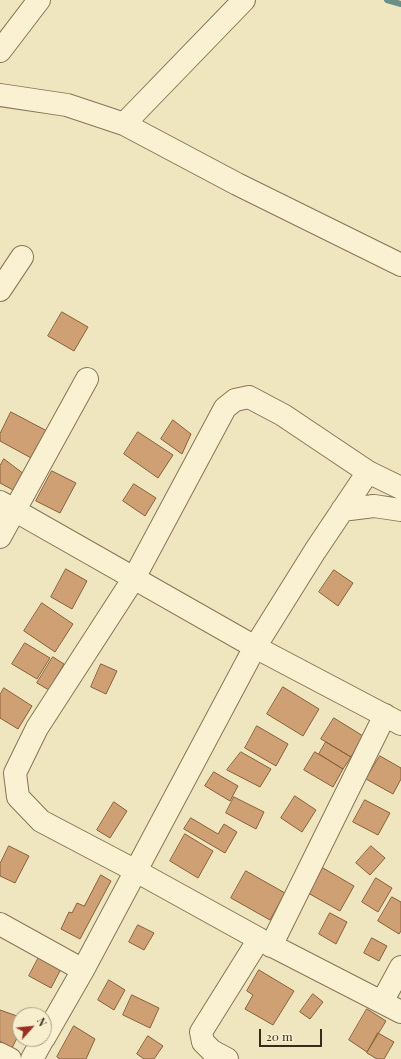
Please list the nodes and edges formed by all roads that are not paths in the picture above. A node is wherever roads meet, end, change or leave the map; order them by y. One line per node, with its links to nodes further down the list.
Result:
1 (39, 0): 3 (street)
2 (244, 0): 5 (street)
3 (0, 51)
4 (0, 95): 5 (street)
5 (124, 124): 7 (street)
6 (22, 256): 8 (street)
7 (401, 265)
8 (0, 290)
9 (87, 379): 12 (street)
10 (368, 472): 11 (street); 13 (street); 16 (street)
11 (401, 488)
12 (7, 506): 15 (street); 16 (street)
13 (342, 510): 14 (street); 17 (street)
14 (401, 510)
15 (0, 536)
16 (134, 578): 17 (street); 19 (street)
17 (255, 647): 18 (street); 19 (street)
18 (393, 719): 21 (street)
19 (136, 871): 21 (street); 23 (street)
20 (0, 924): 23 (street)
21 (265, 943): 24 (street); 30 (street)
22 (401, 967): 24 (street)
23 (82, 970): 25 (street)
24 (392, 1007)
25 (52, 1024)
26 (39, 1047): 29 (street)
27 (0, 1054): 28 (street)
28 (10, 1059)
29 (32, 1059)
30 (227, 1059)

